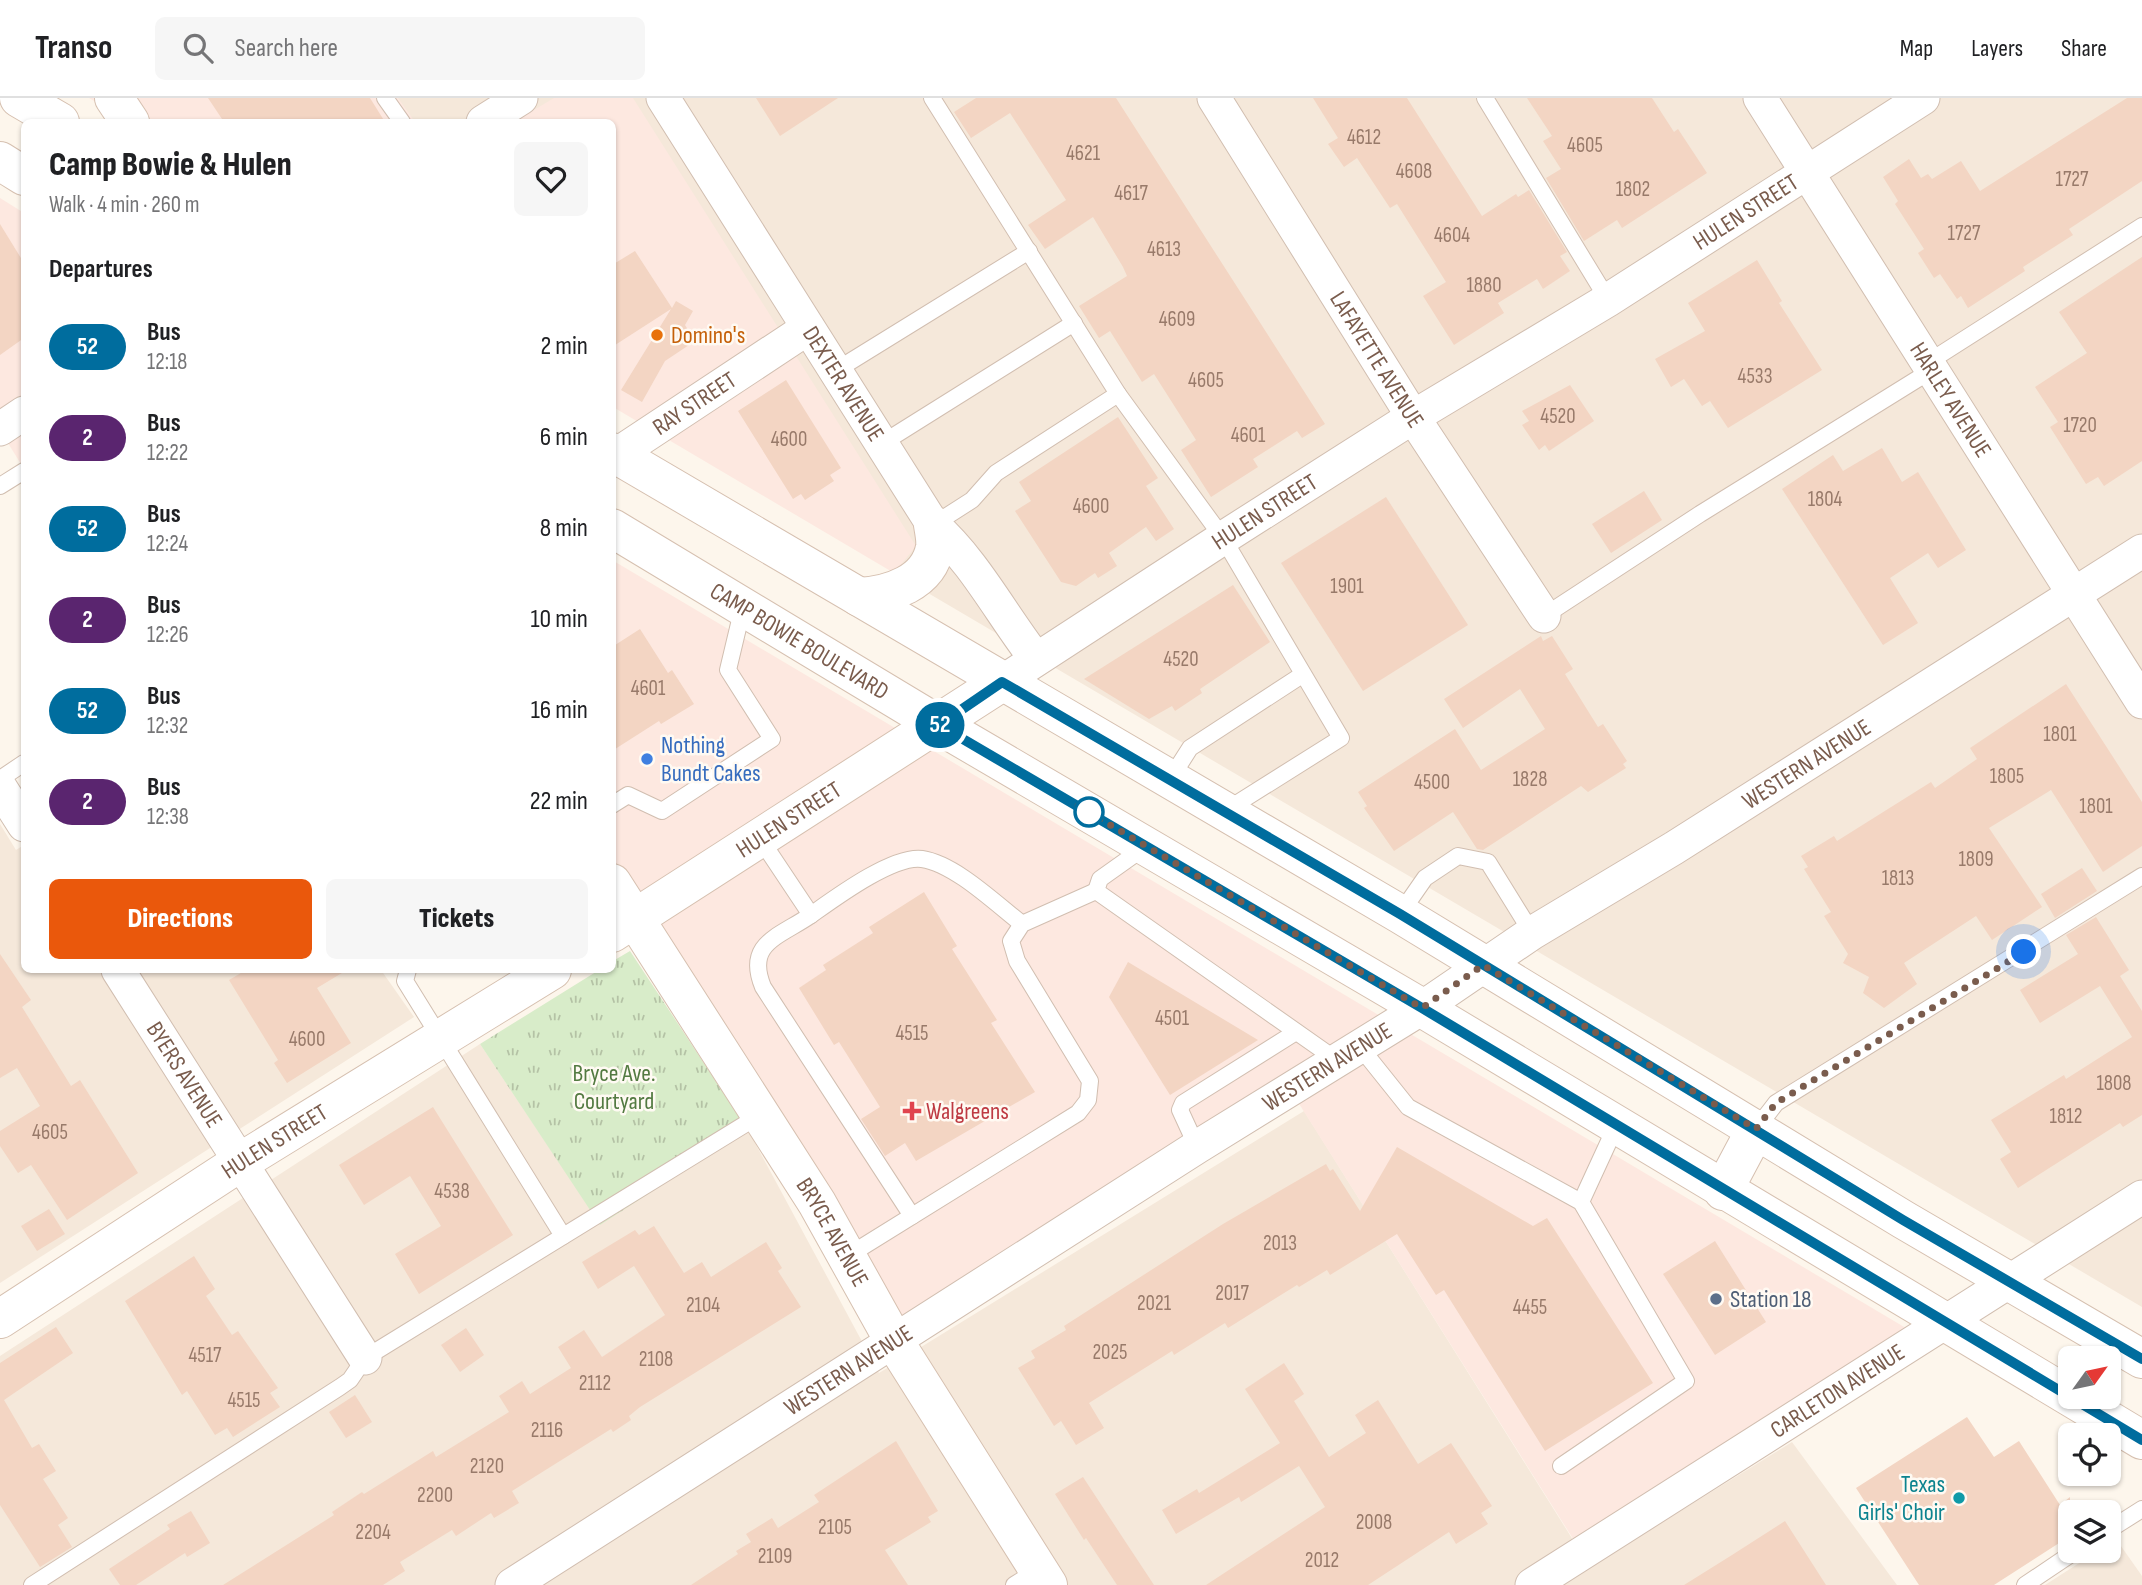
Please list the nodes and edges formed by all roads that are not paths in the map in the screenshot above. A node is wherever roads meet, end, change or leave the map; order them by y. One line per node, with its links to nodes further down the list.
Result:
1 (19, 98): 11 (main road)
2 (114, 98): 12 (main road)
3 (385, 98): 13 (lane)
4 (521, 98): 14 (street)
5 (663, 98): 22 (street, DEXTER AVENUE)
6 (932, 98): 19 (lane)
7 (1214, 98): 27 (street, LAFAYETTE AVENUE)
8 (1485, 98): 20 (lane)
9 (1760, 98): 16 (street, HARLEY AVENUE)
10 (1923, 98): 16 (street, HULEN STREET)
11 (55, 119)
12 (128, 119)
13 (400, 119)
14 (487, 119)
15 (0, 161): 17 (main road)
16 (1807, 173): 20 (street, HULEN STREET); 23 (street, HARLEY AVENUE)
17 (21, 174)
18 (2142, 226): 23 (lane)
19 (1028, 251): 21 (lane); 24 (lane)
20 (1608, 300): 27 (street, HULEN STREET)
21 (1074, 323): 25 (lane); 29 (lane)
22 (808, 328): 24 (street, DEXTER AVENUE); 30 (street, RAY STREET)
23 (1930, 366): 38 (street, HARLEY AVENUE); 41 (lane)
24 (835, 371): 29 (street, DEXTER AVENUE)
25 (1118, 394): 34 (lane); 36 (lane)
26 (21, 415): 28 (street)
27 (1413, 417): 36 (street, HULEN STREET); 41 (street, LAFAYETTE AVENUE)
28 (0, 429)
29 (881, 444): 34 (street, DEXTER AVENUE)
30 (616, 453)
31 (616, 455): 39 (main road)
32 (21, 473): 33 (lane)
33 (0, 486)
34 (933, 525): 39 (main road); 42 (street, DEXTER AVENUE)
35 (616, 530): 40 (main road, CAMP BOWIE BOULEVARD)
36 (1223, 538): 42 (street, HULEN STREET); 43 (lane)
37 (2142, 551): 38 (street, WESTERN AVENUE)
38 (2073, 594): 45 (street, HARLEY AVENUE); 63 (street, WESTERN AVENUE)
39 (859, 597): 44 (main road)
40 (743, 607): 46 (main road, CAMP BOWIE BOULEVARD); 51 (lane)
41 (1544, 616)
42 (1036, 659): 44 (street, HULEN STREET)
43 (1302, 675): 49 (lane); 52 (lane)
44 (1002, 682): 46 (main road, HULEN STREET); 49 (main road)
45 (2142, 702)
46 (939, 725): 54 (main road, HULEN STREET); 55 (main road, CAMP BOWIE BOULEVARD)
47 (21, 765): 48 (lane)
48 (0, 779)
49 (1169, 781): 52 (main road)
50 (0, 787): 53 (street)
51 (616, 802)
52 (1223, 812): 59 (main road)
53 (21, 820)
54 (761, 840): 60 (lane); 62 (main road, HULEN STREET)
55 (1147, 846): 57 (lane); 68 (main road, CAMP BOWIE BOULEVARD)
56 (2142, 876): 74 (lane)
57 (1096, 891): 61 (lane); 69 (lane)
58 (616, 897): 62 (main road, BRYCE AVENUE)
59 (1400, 914): 63 (lane); 64 (main road)
60 (811, 915): 61 (lane); 80 (lane)
61 (1022, 924): 80 (lane)
62 (624, 926): 72 (main road, BRYCE AVENUE)
63 (1532, 933): 64 (street, WESTERN AVENUE)
64 (1483, 965): 68 (street, WESTERN AVENUE); 74 (main road)
65 (120, 973): 76 (street, BYERS AVENUE)
66 (407, 973): 70 (lane)
67 (547, 973): 70 (main road, HULEN STREET)
68 (1422, 1008): 71 (street, WESTERN AVENUE); 73 (main road, CAMP BOWIE BOULEVARD)
69 (1296, 1032): 71 (lane); 75 (lane)
70 (440, 1037): 76 (main road, HULEN STREET); 81 (lane)
71 (1349, 1054): 75 (street, WESTERN AVENUE); 79 (lane)
72 (760, 1115): 81 (lane); 82 (main road, BRYCE AVENUE)
73 (1616, 1126): 77 (main road, CAMP BOWIE BOULEVARD); 79 (lane)
74 (1756, 1129): 77 (main road); 83 (main road)
75 (1197, 1147): 86 (street, WESTERN AVENUE)
76 (242, 1161): 84 (main road, HULEN STREET); 87 (street, BYERS AVENUE)
77 (1723, 1191): 85 (main road, CAMP BOWIE BOULEVARD)
78 (2142, 1197): 83 (street, CARLETON AVENUE)
79 (1581, 1202): 90 (lane)
80 (912, 1216): 82 (lane)
81 (563, 1236): 87 (lane)
82 (846, 1257): 86 (main road, BRYCE AVENUE)
83 (2010, 1280): 85 (street, CARLETON AVENUE); 88 (main road)
84 (0, 1319)
85 (1942, 1323): 89 (main road, CAMP BOWIE BOULEVARD); 97 (street, CARLETON AVENUE)
86 (894, 1341): 94 (main road, BRYCE AVENUE); 96 (street, WESTERN AVENUE)
87 (365, 1358): 95 (lane)
88 (2142, 1359)
89 (2142, 1440)
90 (1561, 1466)
91 (2142, 1508): 92 (lane)
92 (2121, 1522)
93 (2058, 1563): 98 (lane)
94 (1033, 1580)
95 (32, 1585)
96 (512, 1585)
97 (1532, 1585)
98 (2025, 1585)

